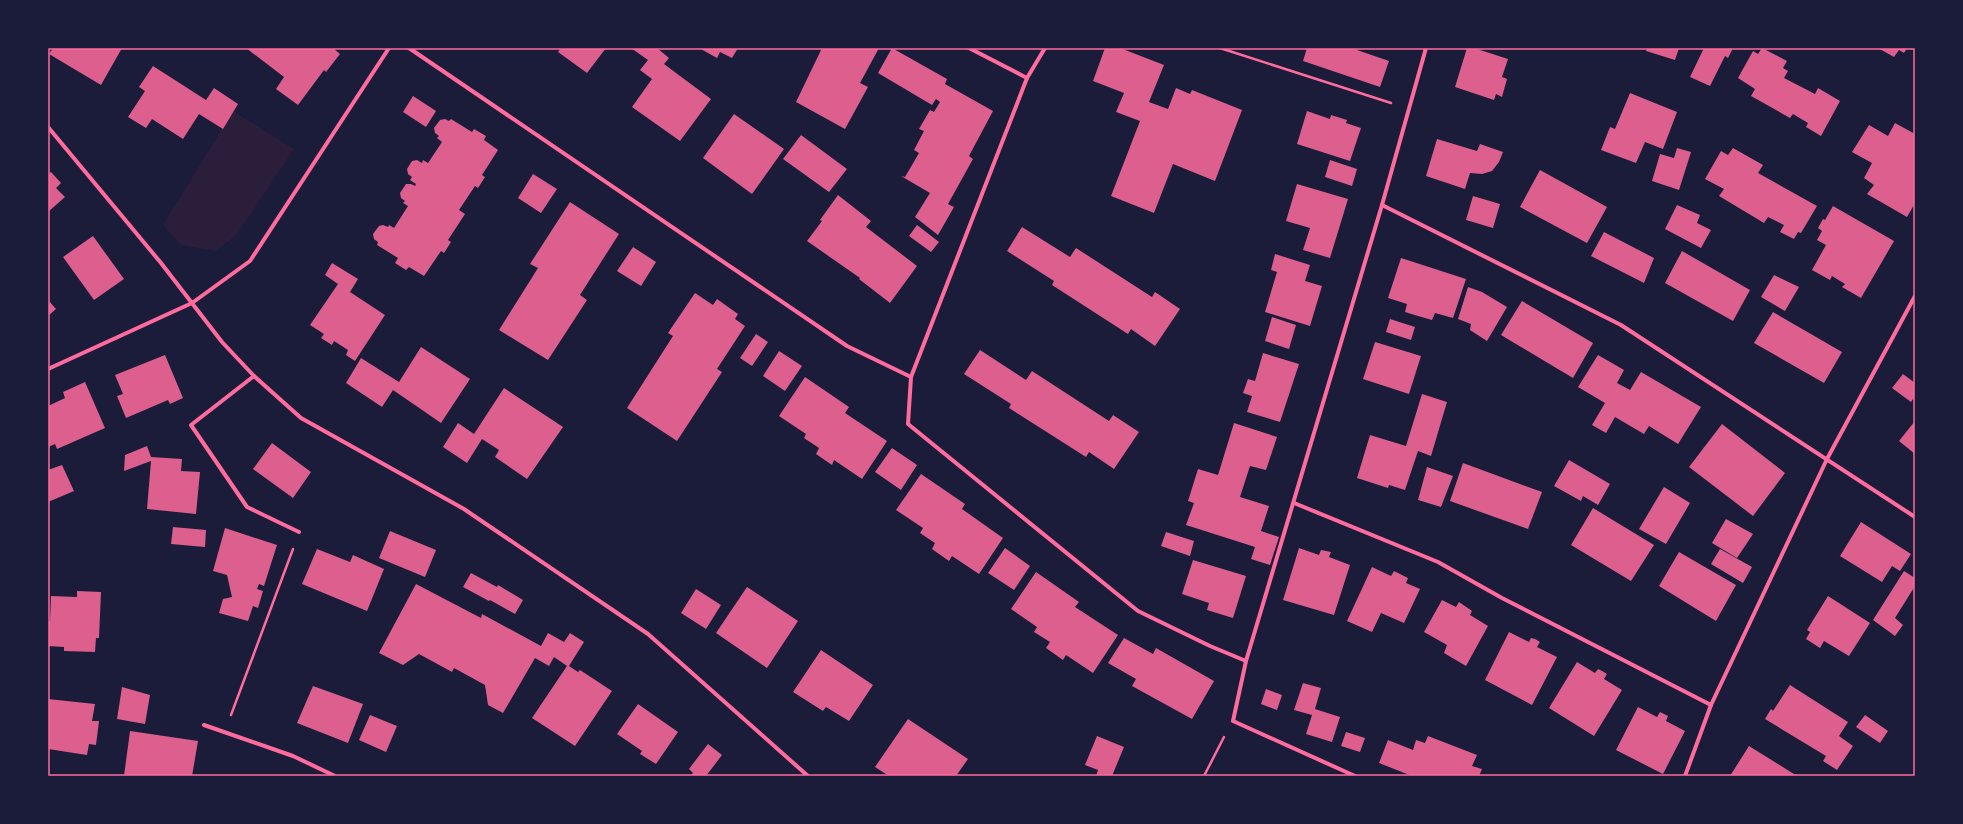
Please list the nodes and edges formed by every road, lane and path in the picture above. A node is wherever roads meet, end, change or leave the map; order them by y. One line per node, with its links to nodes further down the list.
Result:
1 (388, 48): 12 (street)
2 (409, 48): 15 (street)
3 (969, 48): 7 (street)
4 (1045, 48): 7 (street)
5 (1220, 48): 8 (path)
6 (1426, 48): 8 (street)
7 (1027, 78): 15 (street)
8 (1408, 109): 10 (street)
9 (48, 126): 12 (street)
10 (1382, 205): 16 (street); 17 (street)
11 (1915, 296): 16 (street)
12 (192, 303): 13 (street); 14 (street)
13 (48, 369)
14 (254, 376): 19 (street); 26 (street)
15 (911, 376): 20 (street)
16 (1827, 459): 18 (street); 21 (street)
17 (1294, 503): 20 (street); 21 (street)
18 (1915, 516)
19 (299, 532): 24 (path)
20 (1246, 662): 22 (street)
21 (1711, 705): 29 (street)
22 (1233, 721): 27 (path); 28 (street)
23 (204, 725): 24 (street)
24 (226, 731): 25 (street)
25 (335, 776)
26 (808, 776)
27 (1204, 776)
28 (1356, 776)
29 (1684, 776)

